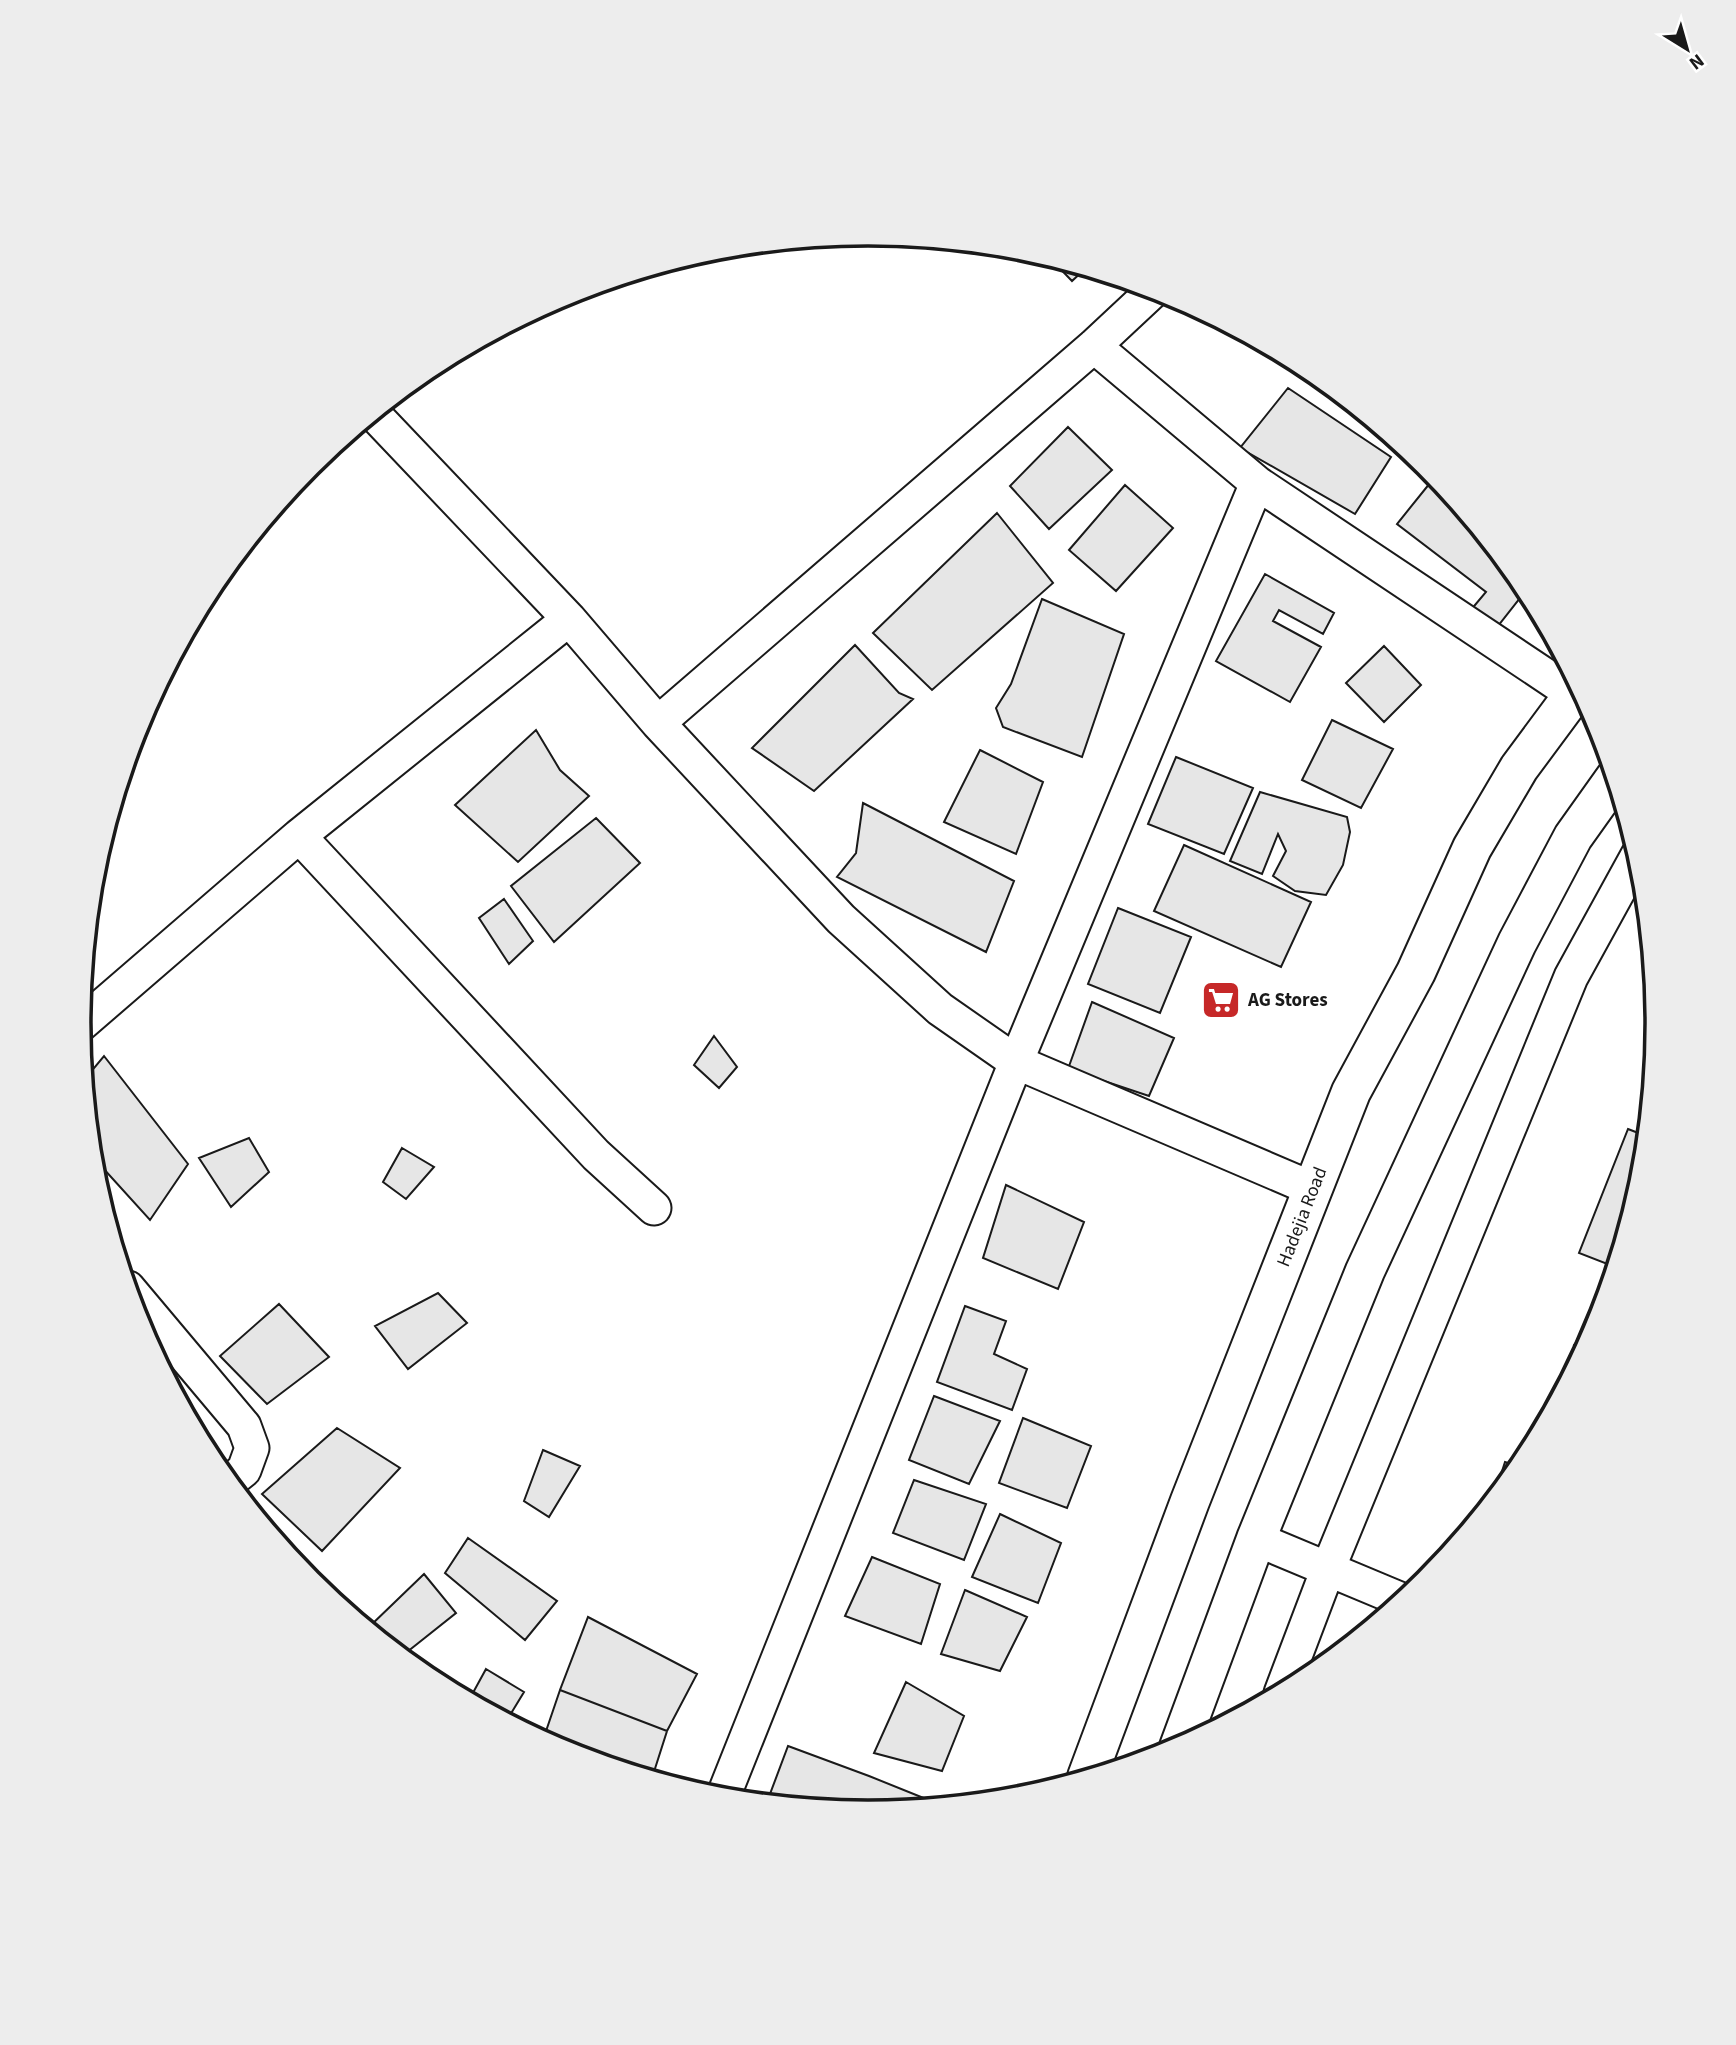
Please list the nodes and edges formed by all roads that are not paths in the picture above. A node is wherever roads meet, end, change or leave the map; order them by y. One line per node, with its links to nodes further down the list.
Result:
1 (1146, 298): 2 (street)
2 (1094, 346): 4 (street); 8 (street)
3 (379, 419): 5 (street)
4 (1257, 483): 6 (street); 13 (street)
5 (569, 619): 8 (street); 10 (street)
6 (1568, 686)
7 (1573, 696): 14 (main road, Hadejia Road)
8 (658, 723): 13 (street)
9 (1608, 787): 18 (main road)
10 (299, 836): 12 (street); 15 (street)
11 (1630, 870): 19 (street)
12 (91, 1015)
13 (1016, 1062): 14 (street); 24 (street)
14 (1312, 1189): 23 (main road, Hadejia Road)
15 (654, 1208)
16 (145, 1308): 17 (street)
17 (237, 1475)
18 (1256, 1539): 19 (street); 22 (main road)
19 (1328, 1569): 20 (street); 21 (street)
20 (1392, 1596)
21 (1287, 1677)
22 (1185, 1731)
23 (1091, 1766)
24 (727, 1787)

